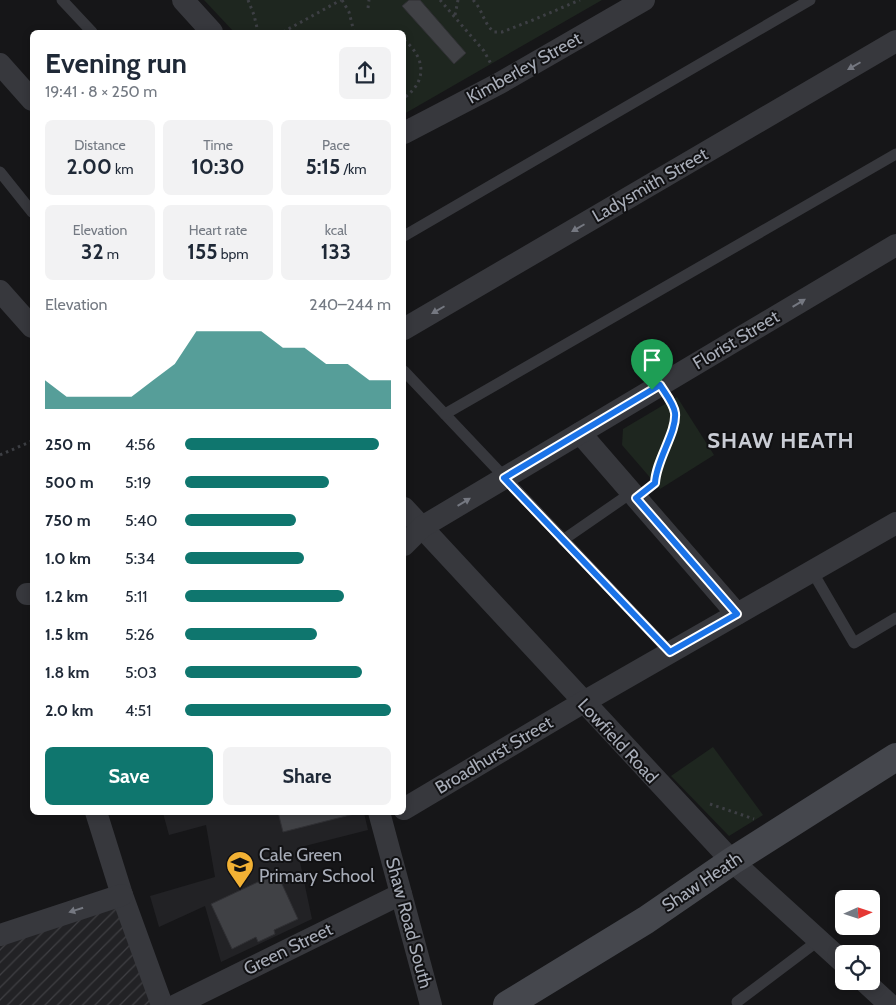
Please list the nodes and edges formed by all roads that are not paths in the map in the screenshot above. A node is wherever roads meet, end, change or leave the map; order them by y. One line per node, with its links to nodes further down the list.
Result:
1 (62, 0): 5 (lane)
2 (183, 0): 6 (street)
3 (644, 0): 10 (street, Kimberley Street)
4 (810, 0): 14 (lane)
5 (90, 30)
6 (210, 30)
7 (896, 41): 18 (street, Ladysmith Street, one-way to 18)
8 (0, 64): 9 (street)
9 (30, 98)
10 (406, 132)
11 (896, 154): 20 (lane)
12 (0, 172): 13 (lane)
13 (30, 210)
14 (406, 235)
15 (896, 246): 21 (street, Florist Street, one-way to 15)
16 (0, 290): 17 (street)
17 (30, 326)
18 (406, 328)
19 (406, 374): 20 (lane)
20 (445, 414): 22 (lane)
21 (580, 434): 22 (street, Florist Street); 23 (street)
22 (504, 478): 26 (street, Florist Street, one-way to 22); 27 (lane)
23 (634, 495): 27 (lane); 30 (street)
24 (406, 510): 26 (street, Lowfield Road)
25 (896, 523): 29 (street, Broadhurst Street)
26 (422, 527): 28 (street); 33 (street, Lowfield Road)
27 (563, 540): 32 (lane)
28 (406, 543)
29 (812, 571): 30 (street, Broadhurst Street); 31 (lane)
30 (737, 614): 32 (street, Broadhurst Street)
31 (896, 618)
32 (670, 652): 33 (street, Broadhurst Street)
33 (582, 702): 35 (street, Broadhurst Street); 38 (street, Lowfield Road)
34 (896, 757): 38 (main road, Shaw Heath)
35 (406, 808)
36 (97, 815): 40 (street)
37 (386, 816): 39 (street, Shaw Road South)
38 (732, 861): 42 (street, Lowfield Road); 49 (main road, Shaw Heath)
39 (401, 894): 47 (street, Green Street); 48 (street, Shaw Road South)
40 (122, 895): 41 (street, one-way to 41); 46 (street)
41 (0, 935)
42 (819, 940): 43 (street, Lowfield Road); 45 (lane)
43 (835, 955)
44 (874, 990): 50 (street)
45 (737, 1002)
46 (162, 1005)
47 (176, 1005)
48 (431, 1005)
49 (507, 1005)
50 (890, 1005)

